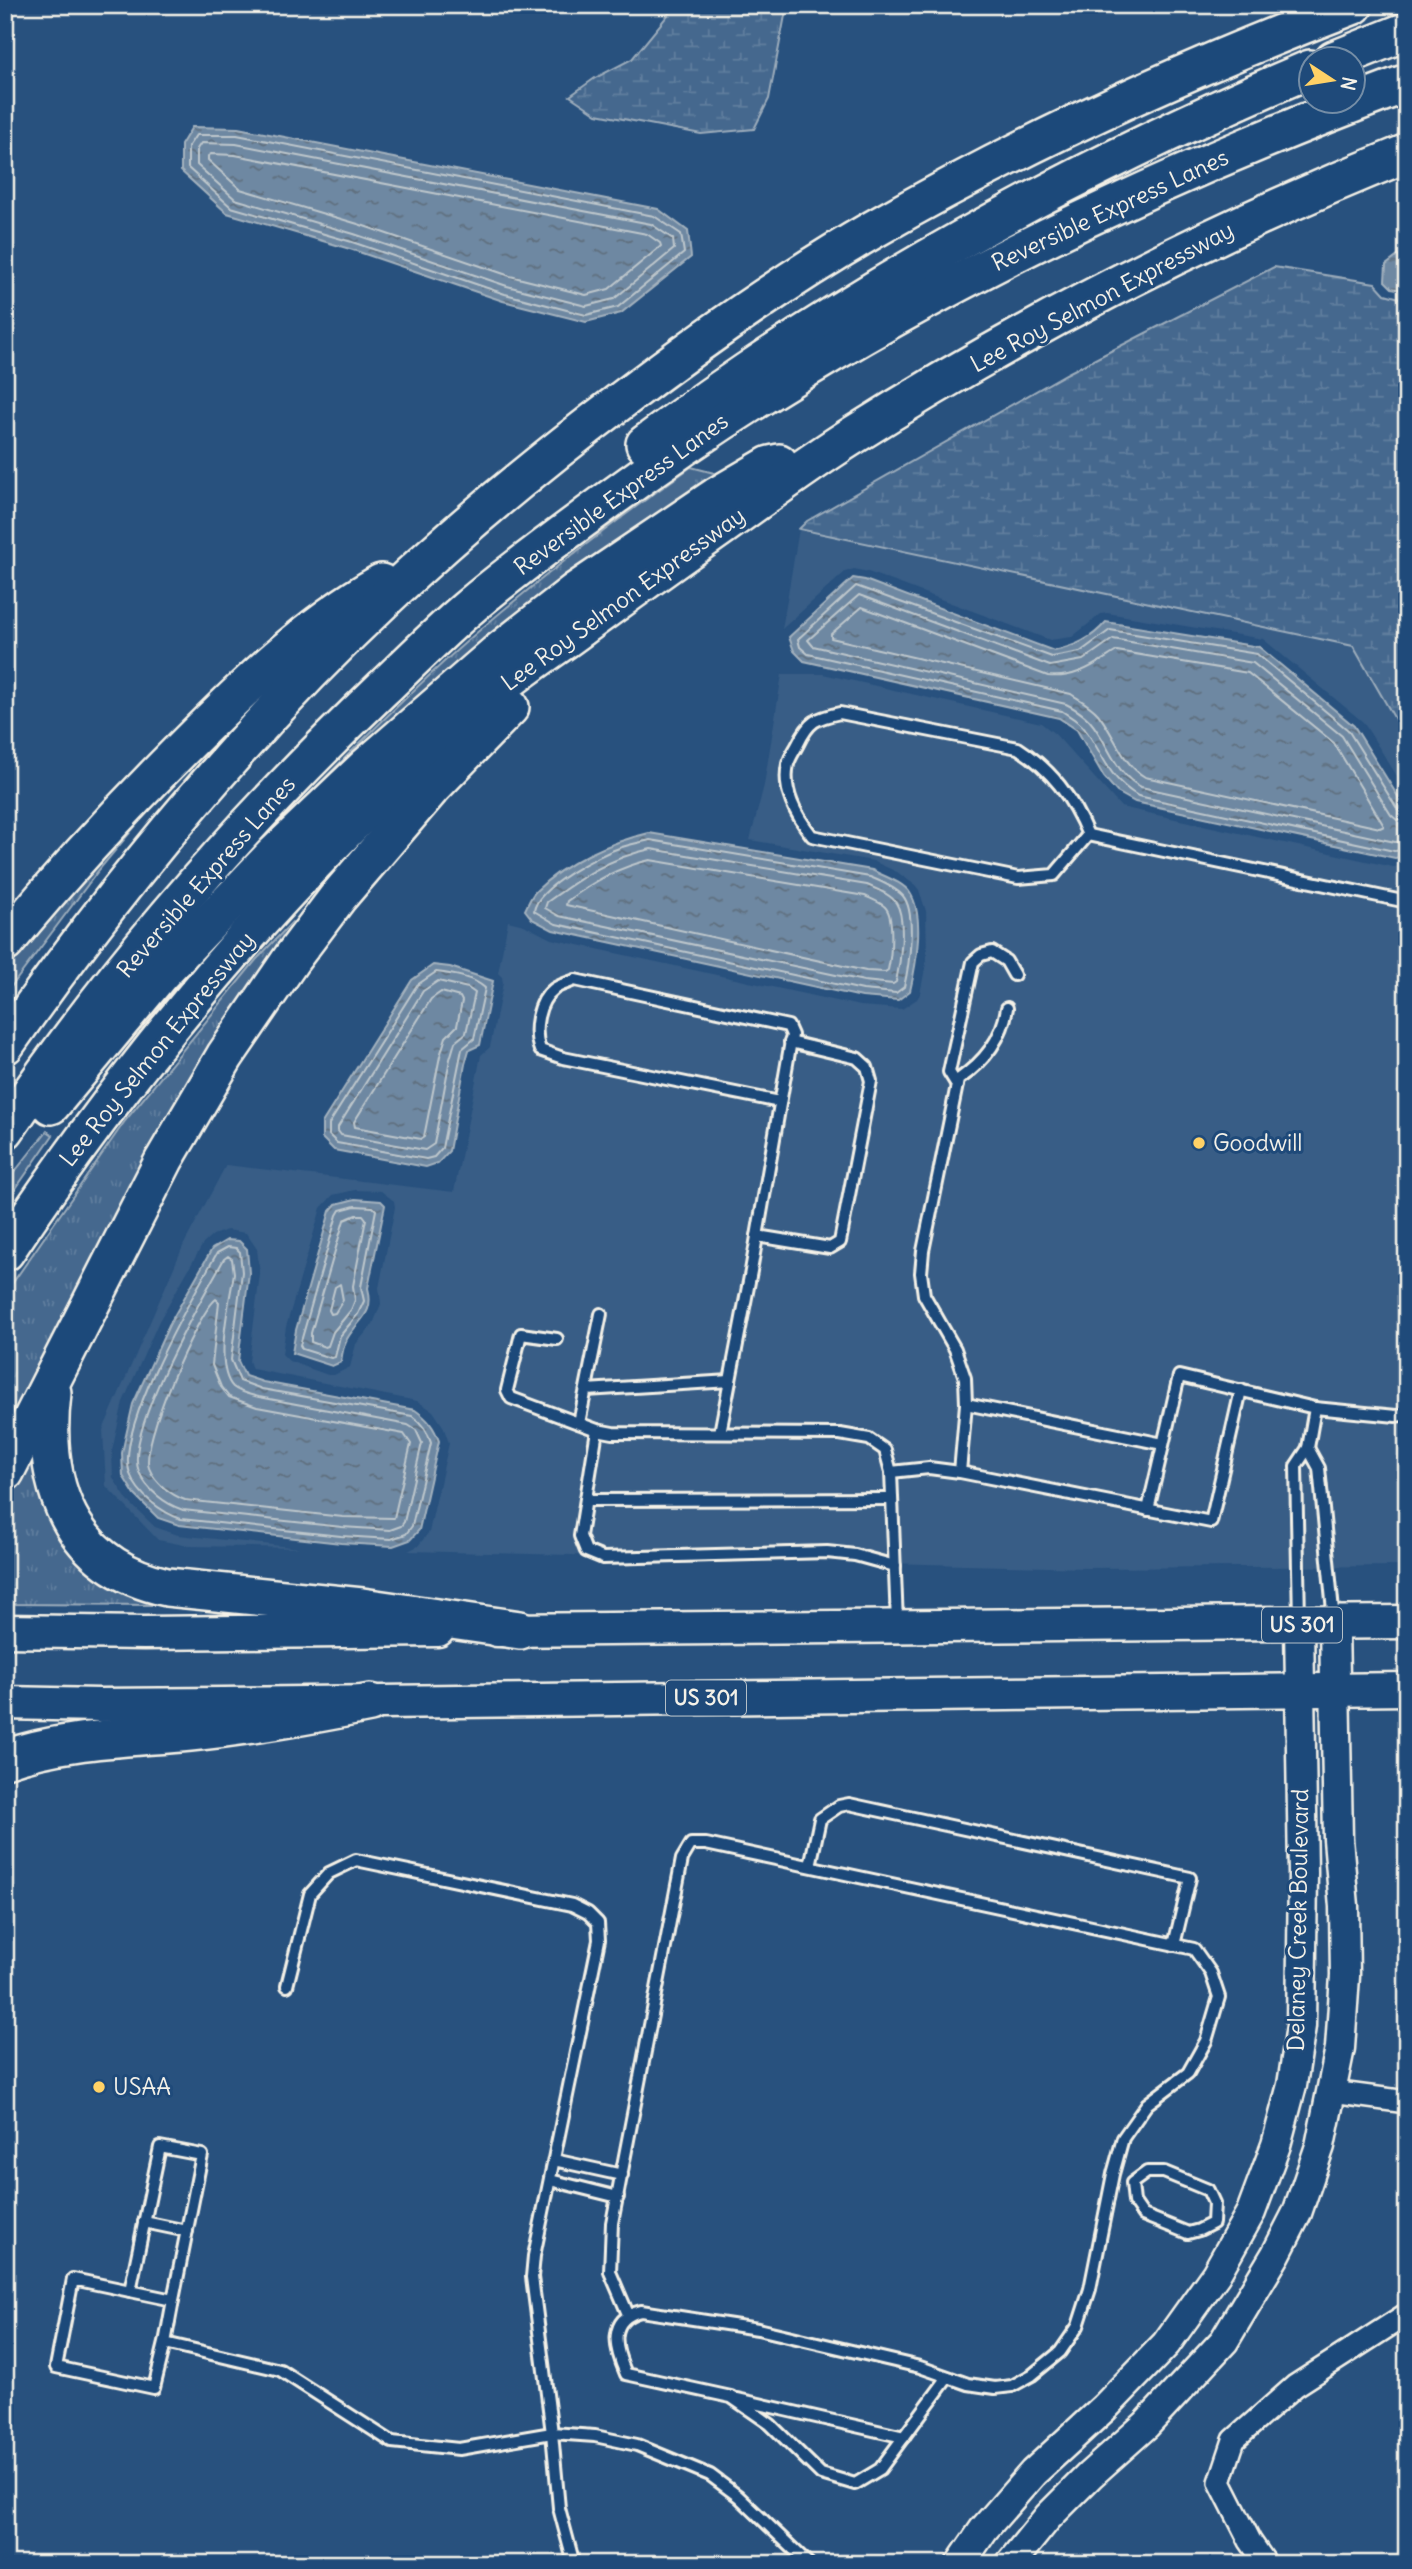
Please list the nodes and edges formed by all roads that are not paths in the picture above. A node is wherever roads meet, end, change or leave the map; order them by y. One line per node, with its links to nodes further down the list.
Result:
1 (1354, 5): 9 (highway)
2 (1407, 31): 3 (highway)
3 (1366, 47)
4 (1296, 76): 7 (highway)
5 (1407, 83): 7 (highway, Reversible Express Lanes)
6 (1407, 153): 8 (highway, Lee Roy Selmon Expressway)
7 (719, 406): 20 (highway, Reversible Express Lanes)
8 (757, 486): 10 (highway, Lee Roy Selmon Expressway); 21 (highway)
9 (432, 556): 13 (highway); 17 (highway)
10 (581, 628): 23 (highway, Lee Roy Selmon Expressway); 26 (highway)
11 (1088, 835): 11 (lane); 12 (lane)
12 (1407, 902)
13 (5, 943)
14 (1014, 975): 18 (lane)
15 (1007, 1008): 18 (lane)
16 (790, 1042): 19 (lane); 19 (lane); 22 (lane)
17 (5, 1045)
18 (957, 1085): 30 (lane)
19 (780, 1102): 22 (lane)
20 (5, 1130)
21 (5, 1150)
22 (757, 1236): 27 (lane)
23 (5, 1252)
24 (601, 1314): 28 (lane)
25 (557, 1339): 33 (lane)
26 (53, 1381): 38 (highway); 49 (highway)
27 (730, 1381): 28 (lane); 35 (lane)
28 (586, 1390): 33 (lane)
29 (1241, 1390): 31 (lane); 36 (lane); 43 (lane)
30 (966, 1404): 36 (lane); 40 (lane)
31 (1315, 1408): 32 (lane); 37 (lane)
32 (1407, 1414)
33 (579, 1423): 34 (lane)
34 (597, 1430): 35 (lane); 42 (lane)
35 (720, 1433): 39 (lane)
36 (1163, 1444): 43 (lane)
37 (1308, 1448): 46 (lane); 47 (lane)
38 (5, 1472)
39 (891, 1472): 40 (lane); 41 (lane)
40 (960, 1472): 43 (lane)
41 (892, 1499): 42 (lane); 44 (lane)
42 (586, 1500): 44 (lane)
43 (1148, 1510)
44 (895, 1566): 48 (lane)
45 (1407, 1622): 46 (main road, US 301)
46 (1334, 1624): 47 (main road, US 301); 53 (street, Delaney Creek Boulevard)
47 (1299, 1625): 48 (main road, US 301); 52 (street, Delaney Creek Boulevard)
48 (897, 1626): 49 (main road, US 301)
49 (520, 1630): 50 (main road, US 301)
50 (5, 1631)
51 (1407, 1689): 53 (main road, US 301)
52 (1301, 1690): 53 (main road, US 301); 55 (main road, US 301); 71 (street, Delaney Creek Boulevard)
53 (1337, 1691): 60 (street, Delaney Creek Boulevard)
54 (5, 1703): 55 (main road, US 301)
55 (370, 1703): 56 (highway)
56 (5, 1759)
57 (810, 1866): 58 (lane); 58 (lane); 64 (lane)
58 (1174, 1945): 63 (lane)
59 (287, 1986): 62 (lane)
60 (1332, 2092): 61 (street); 84 (street, Delaney Creek Boulevard)
61 (1407, 2102)
62 (554, 2160): 64 (lane); 65 (lane)
63 (1113, 2174): 66 (lane); 77 (lane)
64 (622, 2175): 67 (lane)
65 (550, 2180): 67 (lane); 79 (lane)
66 (1132, 2183): 69 (lane); 69 (lane)
67 (618, 2197): 74 (lane)
68 (144, 2222): 70 (lane); 70 (lane); 72 (lane)
69 (1213, 2223): 71 (lane)
70 (187, 2231): 73 (lane)
71 (1238, 2236): 83 (street, Delaney Creek Boulevard)
72 (130, 2291): 73 (lane); 76 (lane)
73 (173, 2300): 76 (lane)
74 (628, 2314): 77 (lane); 78 (lane)
75 (1407, 2314): 85 (street)
76 (164, 2343): 79 (lane)
77 (948, 2377): 80 (lane)
78 (731, 2397): 80 (lane); 80 (lane)
79 (552, 2433): 81 (lane); 82 (lane)
80 (904, 2437)
81 (574, 2564)
82 (808, 2564)
83 (960, 2564)
84 (1010, 2564)
85 (1266, 2564)

